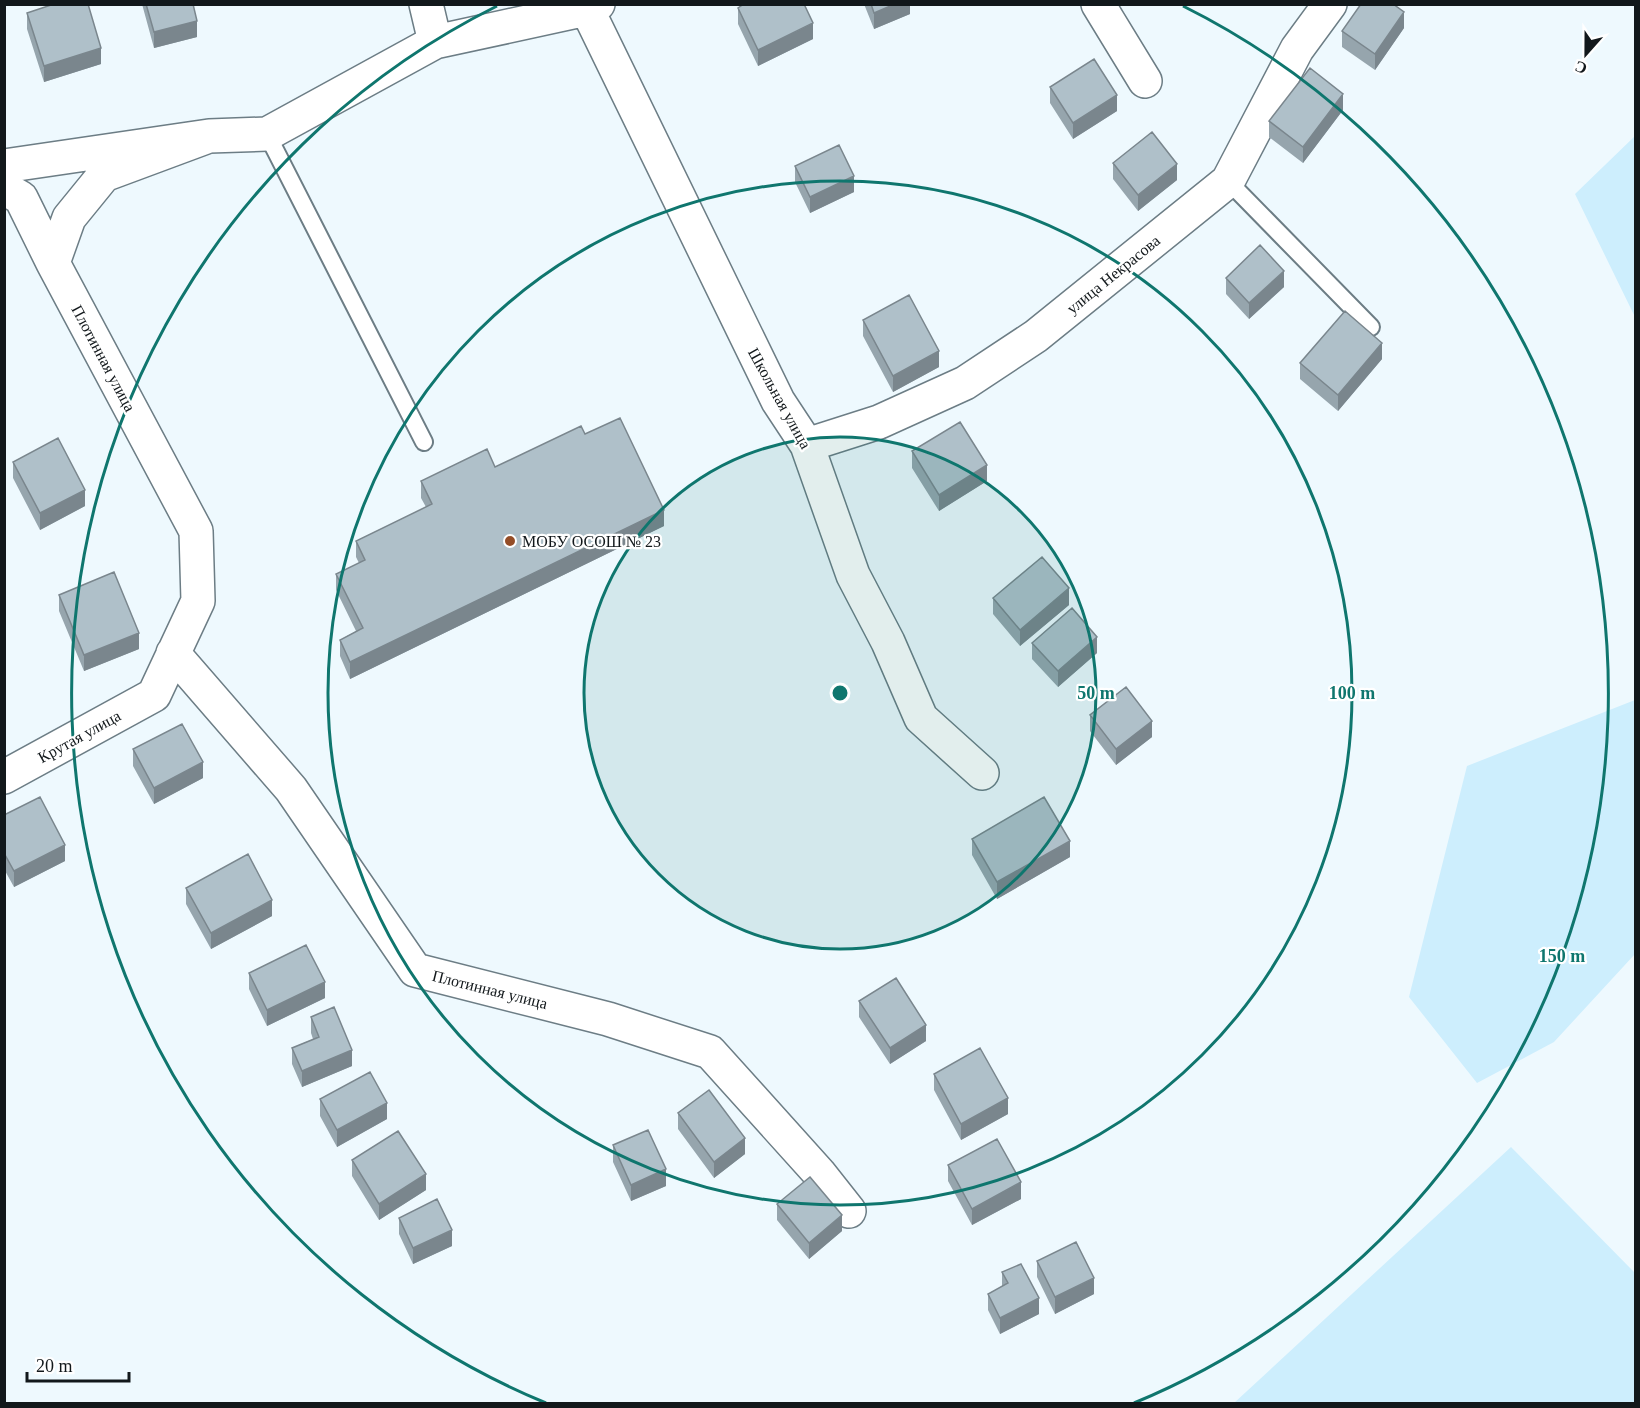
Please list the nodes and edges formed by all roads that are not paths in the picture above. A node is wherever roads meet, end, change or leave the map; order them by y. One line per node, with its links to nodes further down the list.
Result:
1 (426, 4): 5 (street)
2 (1098, 4): 6 (street)
3 (1330, 4): 10 (street, улица Некрасова)
4 (593, 7): 5 (street); 15 (street, Школьная улица)
5 (435, 42): 7 (street)
6 (1145, 81)
7 (267, 134): 8 (street); 14 (lane)
8 (208, 136): 9 (street); 12 (street)
9 (4, 166)
10 (1228, 182): 13 (lane); 15 (street, улица Некрасова)
11 (4, 188): 12 (street, Плотинная улица)
12 (54, 263): 16 (street, Плотинная улица)
13 (1371, 327)
14 (424, 442)
15 (807, 445): 18 (street, Школьная улица)
16 (173, 653): 17 (street, Плотинная улица); 20 (street, Плотинная улица)
17 (154, 695): 19 (street, Крутая улица)
18 (982, 773)
19 (4, 777)
20 (849, 1211)

